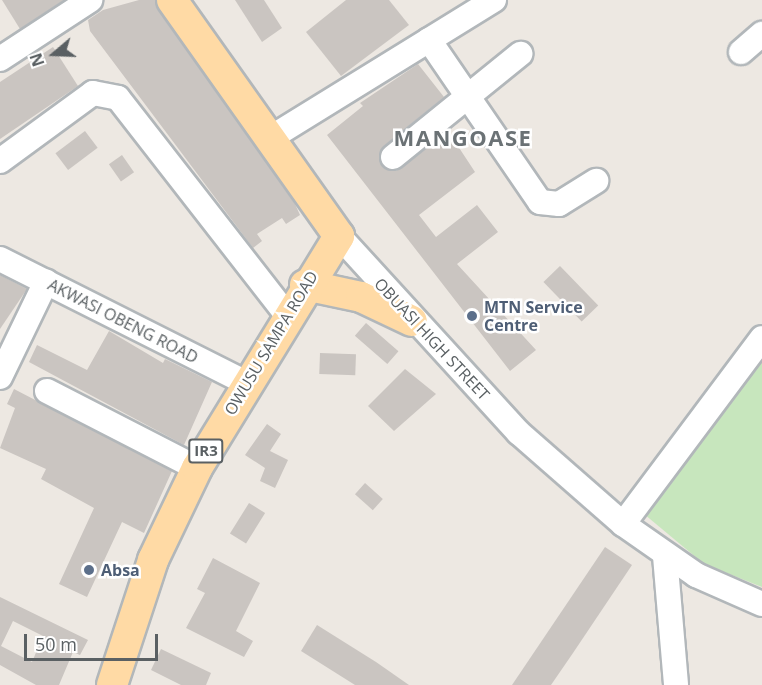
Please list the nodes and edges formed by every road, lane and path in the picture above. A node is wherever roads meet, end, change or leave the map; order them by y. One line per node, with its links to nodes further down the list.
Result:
1 (90, 0): 8 (street)
2 (172, 0): 10 (main road, OBUASI HIGH STREET)
3 (494, 0): 5 (street)
4 (762, 34): 6 (street)
5 (429, 40): 9 (street); 10 (street)
6 (741, 52)
7 (520, 54): 9 (street)
8 (0, 59)
9 (468, 97): 11 (street); 13 (street)
10 (272, 137): 14 (main road, OBUASI HIGH STREET)
11 (393, 158)
12 (0, 161): 18 (street)
13 (596, 181)
14 (339, 236): 17 (main road, OWUSU SAMPA ROAD / IR3); 19 (street, OBUASI HIGH STREET)
15 (0, 259): 16 (street, AKWASI OBENG ROAD)
16 (46, 282): 21 (street); 22 (street, AKWASI OBENG ROAD)
17 (305, 285): 18 (main road, OWUSU SAMPA ROAD / IR3); 19 (main road)
18 (287, 315): 22 (main road, OWUSU SAMPA ROAD / IR3)
19 (412, 321): 25 (street, OBUASI HIGH STREET)
20 (762, 338): 25 (street)
21 (0, 377)
22 (245, 382): 24 (main road, OWUSU SAMPA ROAD / IR3)
23 (47, 392): 24 (street)
24 (196, 468): 28 (main road, OWUSU SAMPA ROAD / IR3)
25 (623, 524): 26 (street, OBUASI HIGH STREET)
26 (665, 556): 27 (street, OBUASI HIGH STREET); 29 (street)
27 (762, 604)
28 (112, 685)
29 (676, 685)

